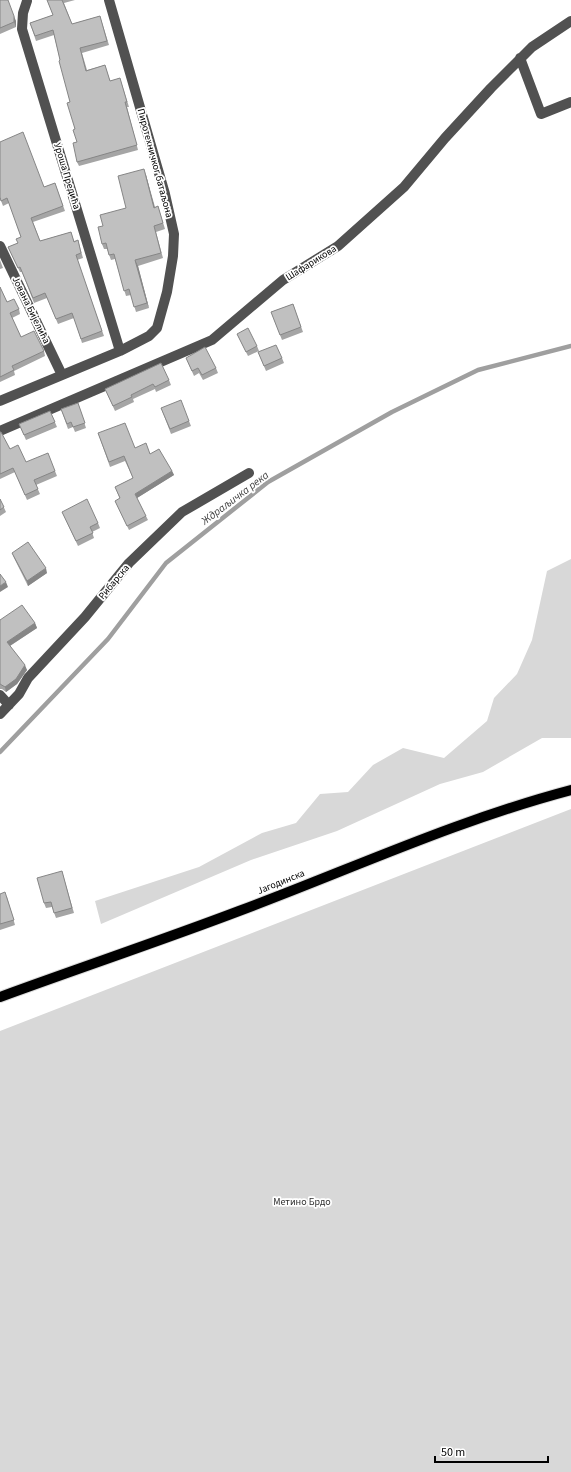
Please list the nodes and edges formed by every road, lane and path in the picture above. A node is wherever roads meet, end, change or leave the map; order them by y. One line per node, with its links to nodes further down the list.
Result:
1 (109, 0): 7 (street, Пиротехничког батаљона)
2 (28, 1): 7 (street, Уроша Предића)
3 (571, 21): 4 (street, Шафарикова)
4 (520, 58): 5 (street); 10 (street, Шафарикова)
5 (571, 102)
6 (0, 246): 8 (street, Јована Бијелића)
7 (120, 351): 8 (street)
8 (62, 375): 9 (street)
9 (0, 401)
10 (0, 431)
11 (248, 473): 13 (street, Рибарска)
12 (0, 695): 13 (street)
13 (9, 705): 14 (street, Рибарска)
14 (0, 714)
15 (571, 790): 16 (main road, Јагодинска)
16 (0, 997)

